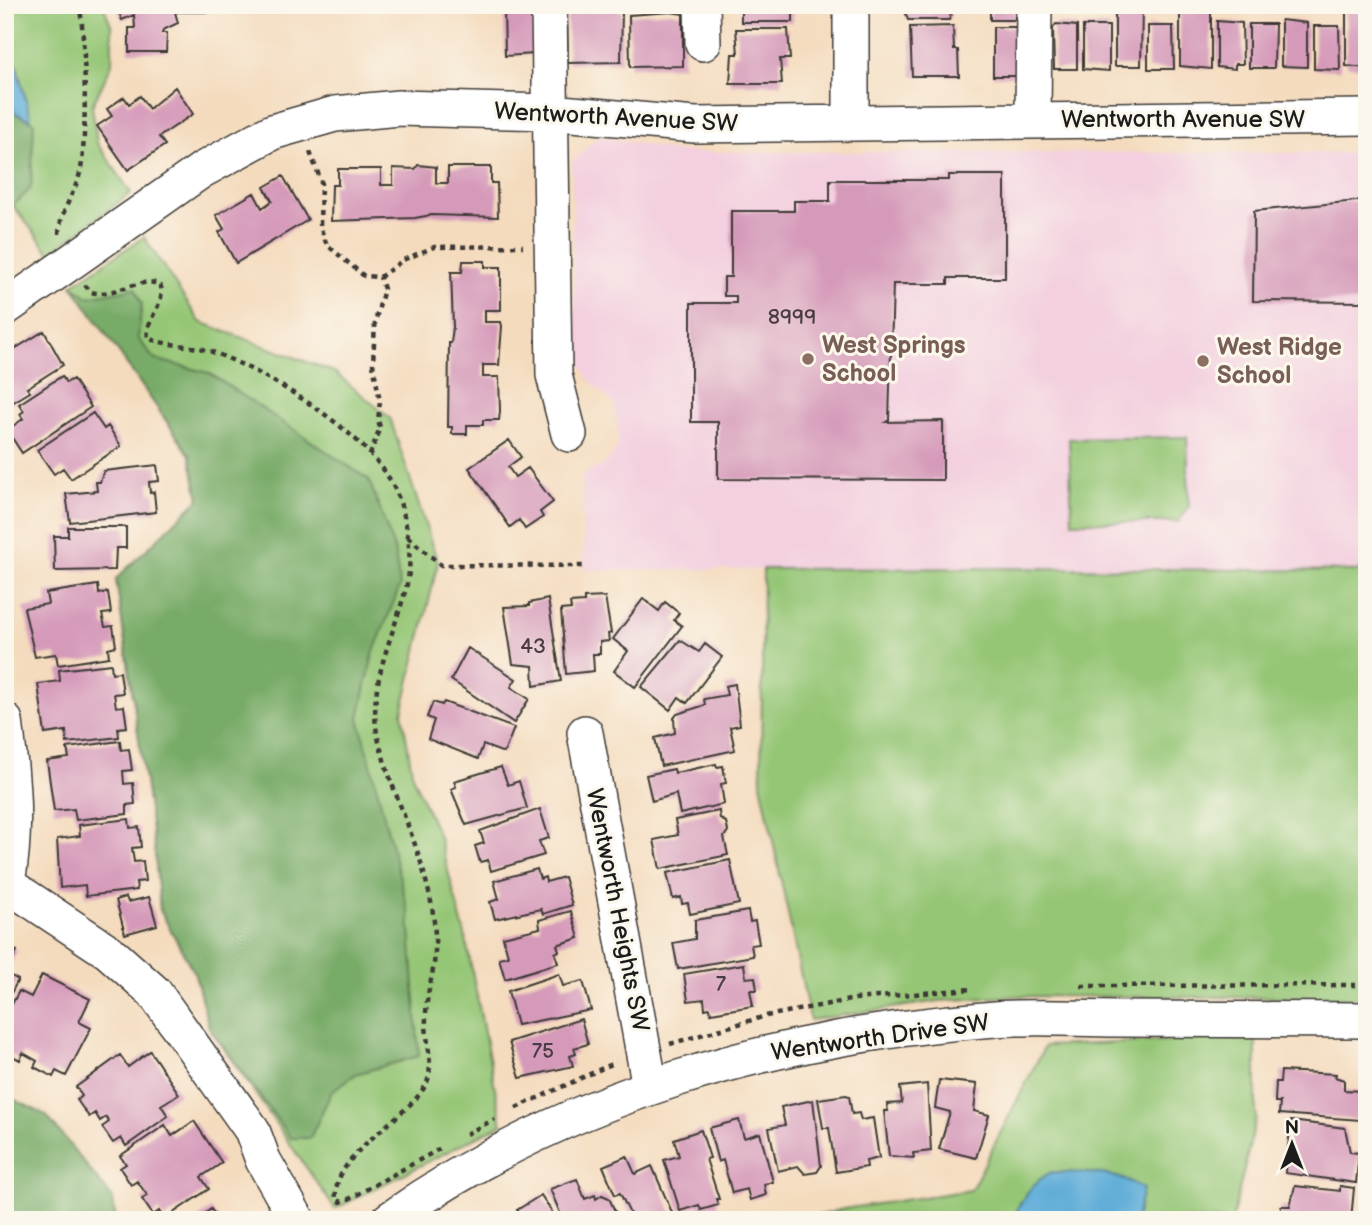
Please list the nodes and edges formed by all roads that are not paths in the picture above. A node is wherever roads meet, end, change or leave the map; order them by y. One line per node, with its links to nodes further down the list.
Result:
1 (549, 5): 6 (street)
2 (702, 5): 5 (street)
3 (850, 5): 9 (street)
4 (1034, 5): 8 (street)
5 (702, 43)
6 (550, 112): 9 (street, Wentworth Avenue SW); 10 (street, Wentworth Avenue SW); 11 (street)
7 (1367, 117): 8 (street, Wentworth Avenue SW)
8 (1033, 120): 9 (street, Wentworth Avenue SW)
9 (852, 121)
10 (5, 308)
11 (569, 433)
12 (5, 720): 14 (street)
13 (585, 733): 16 (street, Wentworth Heights SW)
14 (6, 883): 17 (street)
15 (1367, 1020): 16 (street, Wentworth Drive SW)
16 (650, 1087): 18 (street, Wentworth Drive SW)
17 (297, 1220)
18 (389, 1220)

